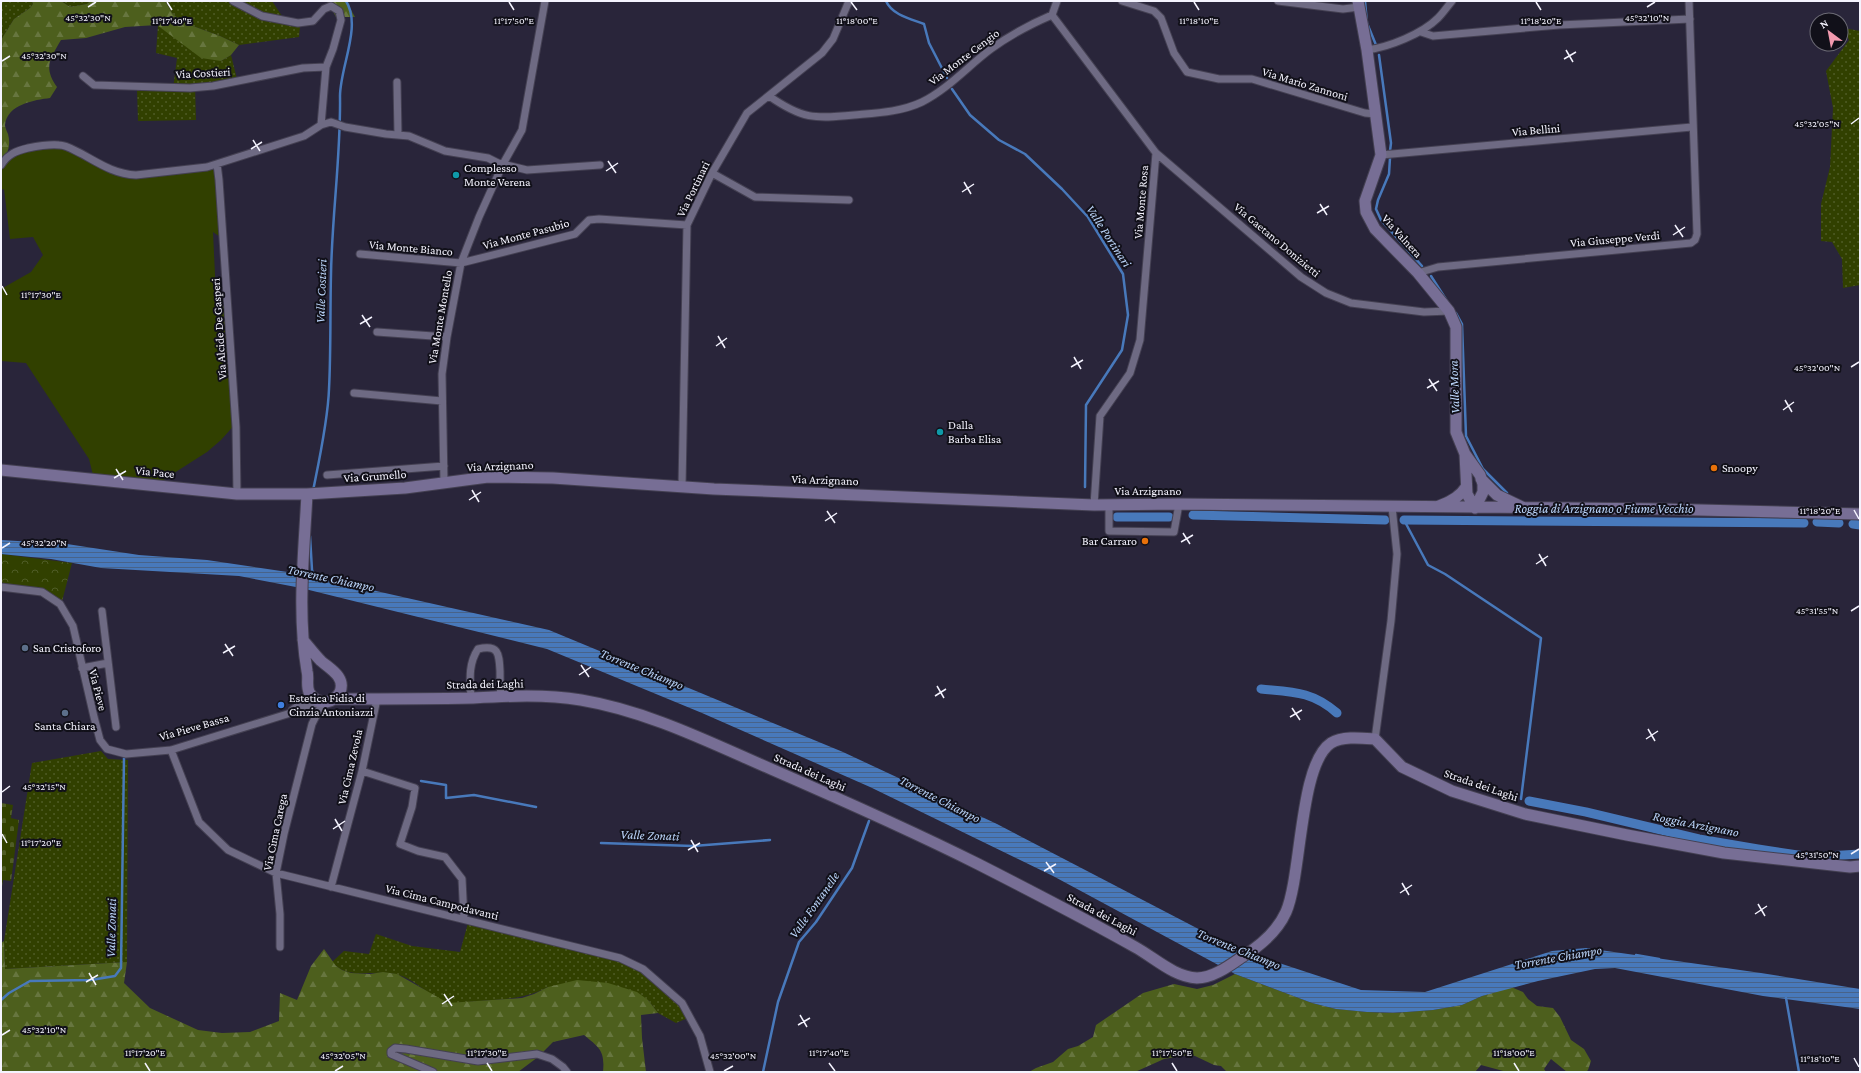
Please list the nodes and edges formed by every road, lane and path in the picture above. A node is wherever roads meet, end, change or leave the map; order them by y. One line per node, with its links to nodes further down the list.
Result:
1 (233, 1): 14 (street)
2 (545, 1): 25 (street, Via Monte Montello)
3 (849, 1): 17 (street, Via Portinari)
4 (1057, 1): 10 (street)
5 (1122, 1): 18 (street, Via Mario Zannoni)
6 (1278, 1): 9 (street)
7 (1452, 1): 12 (street)
8 (1689, 1): 11 (street, Via Giuseppe Verdi)
9 (1358, 4): 13 (street, Via Valnera)
10 (1052, 14): 17 (street, Via Monte Cengio); 22 (street)
11 (1690, 20): 12 (street); 20 (street, Via Giuseppe Verdi)
12 (1420, 32): 13 (street)
13 (1367, 50): 18 (street, Via Valnera)
14 (326, 67): 15 (street, Via Costieri); 19 (street)
15 (83, 76)
16 (397, 82): 21 (street)
17 (769, 96): 28 (street, Via Portinari)
18 (1376, 114): 23 (street, Via Valnera)
19 (321, 125): 21 (street); 24 (street)
20 (1692, 127): 23 (street, Via Bellini); 33 (street, Via Giuseppe Verdi)
21 (398, 135): 25 (street)
22 (1156, 153): 34 (street, Via Gaetano Donizietti); 51 (street, Via Monte Rosa)
23 (1381, 155): 33 (street, Via Valnera)
24 (217, 164): 26 (street); 47 (street, Via Alcide De Gasperi)
25 (502, 164): 27 (street); 32 (street, Via Monte Montello)
26 (1, 165)
27 (600, 165)
28 (712, 173): 29 (street); 30 (street, Via Portinari)
29 (849, 200)
30 (687, 226): 32 (street, Via Monte Pasubio); 45 (street, Via Portinari)
31 (360, 254): 32 (street, Via Monte Bianco)
32 (461, 263): 36 (street, Via Monte Montello)
33 (1418, 273): 34 (street, Via Valnera)
34 (1449, 311): 39 (street, Via Valnera)
35 (377, 332): 36 (street)
36 (447, 337): 38 (street, Via Monte Montello)
37 (354, 393): 38 (street)
38 (442, 401): 40 (street, Via Monte Montello)
39 (1465, 454): 43 (street, Via Valnera); 46 (street, Via Valnera)
40 (444, 466): 42 (street); 44 (street, Via Monte Montello)
41 (1, 470): 47 (street, Via Pace)
42 (327, 475)
43 (1481, 479): 54 (street); 55 (street, Via Valnera)
44 (444, 483): 45 (street, Via Arzignano); 48 (street, Via Grumello)
45 (682, 486): 51 (street, Via Arzignano)
46 (1466, 487): 53 (street); 54 (street, Via Valnera)
47 (237, 494): 48 (street, Via Pace)
48 (307, 494): 59 (street)
49 (1110, 504): 50 (street, Via Arzignano); 50 (street); 51 (street, Via Arzignano)
50 (1179, 504): 52 (street, Via Arzignano)
51 (1094, 505)
52 (1392, 507): 53 (street, Via Arzignano); 74 (street)
53 (1432, 507): 54 (street, Via Arzignano)
54 (1475, 508): 55 (street, Via Arzignano)
55 (1528, 509): 56 (street, Via Arzignano)
56 (1856, 514)
57 (1, 587): 61 (street, Via Pieve)
58 (102, 612): 60 (street)
59 (303, 640): 62 (street); 63 (street)
60 (108, 663): 61 (street); 73 (street)
61 (82, 668): 75 (street, Via Pieve)
62 (336, 673): 63 (street); 68 (street); 69 (street)
63 (309, 679): 64 (street)
64 (309, 692): 69 (street); 71 (street, Via Pieve Bassa)
65 (501, 696): 67 (street, Strada dei Laghi); 67 (street); 74 (street, Strada dei Laghi)
66 (377, 698): 67 (street, Strada dei Laghi); 68 (street, Strada dei Laghi); 77 (street, Via Cima Zevola)
67 (471, 698)
68 (360, 699): 69 (street, Strada dei Laghi)
69 (325, 701): 70 (street, Via Pieve Bassa); 72 (street, Via Cima Carega)
70 (304, 709): 71 (street, Via Pieve Bassa); 72 (street)
71 (287, 713): 76 (street, Via Pieve Bassa)
72 (312, 724): 79 (street, Via Cima Carega)
73 (116, 727)
74 (1375, 739): 78 (street, Strada dei Laghi)
75 (107, 749): 76 (street, Via Pieve Bassa)
76 (171, 750): 79 (street, Via Cima Campodavanti)
77 (362, 771): 80 (street, Via Cima Zevola); 81 (street)
78 (1860, 866)
79 (276, 872): 80 (street, Via Cima Campodavanti); 82 (street, Via Cima Carega)
80 (331, 886): 81 (street, Via Cima Campodavanti)
81 (464, 919): 85 (street, Via Cima Campodavanti)
82 (280, 947)
83 (433, 1072): 84 (street)
84 (567, 1072)
85 (710, 1072)

